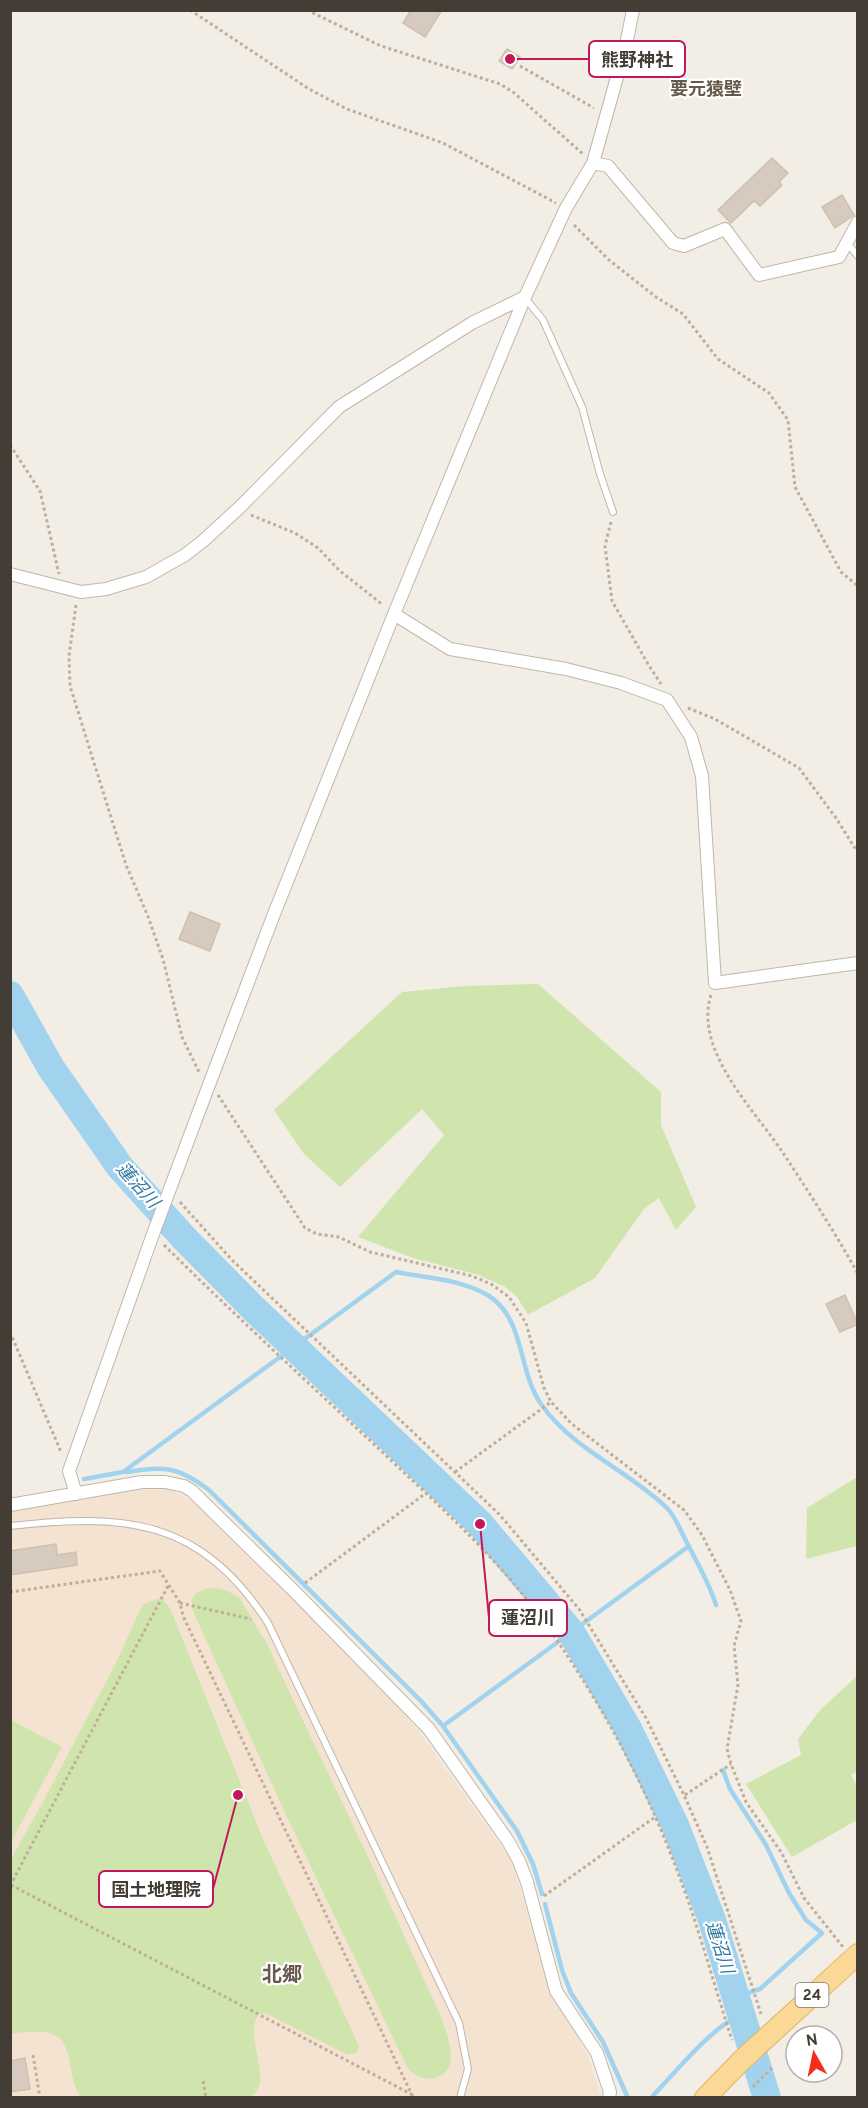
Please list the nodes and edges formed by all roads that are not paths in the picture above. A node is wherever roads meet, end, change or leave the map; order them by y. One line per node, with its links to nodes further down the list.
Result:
1 (633, 10): 2 (street)
2 (593, 163): 4 (street); 6 (street)
3 (858, 222): 4 (street)
4 (847, 243): 5 (lane)
5 (858, 256)
6 (525, 297): 7 (lane); 8 (street); 9 (street)
7 (613, 512)
8 (10, 574)
9 (394, 614): 10 (street); 11 (street)
10 (858, 963)
11 (76, 1494): 12 (street); 16 (street)
12 (10, 1505)
13 (10, 1526): 15 (lane)
14 (855, 1956): 17 (main road, 24)
15 (460, 2097)
16 (609, 2097)
17 (705, 2097)

